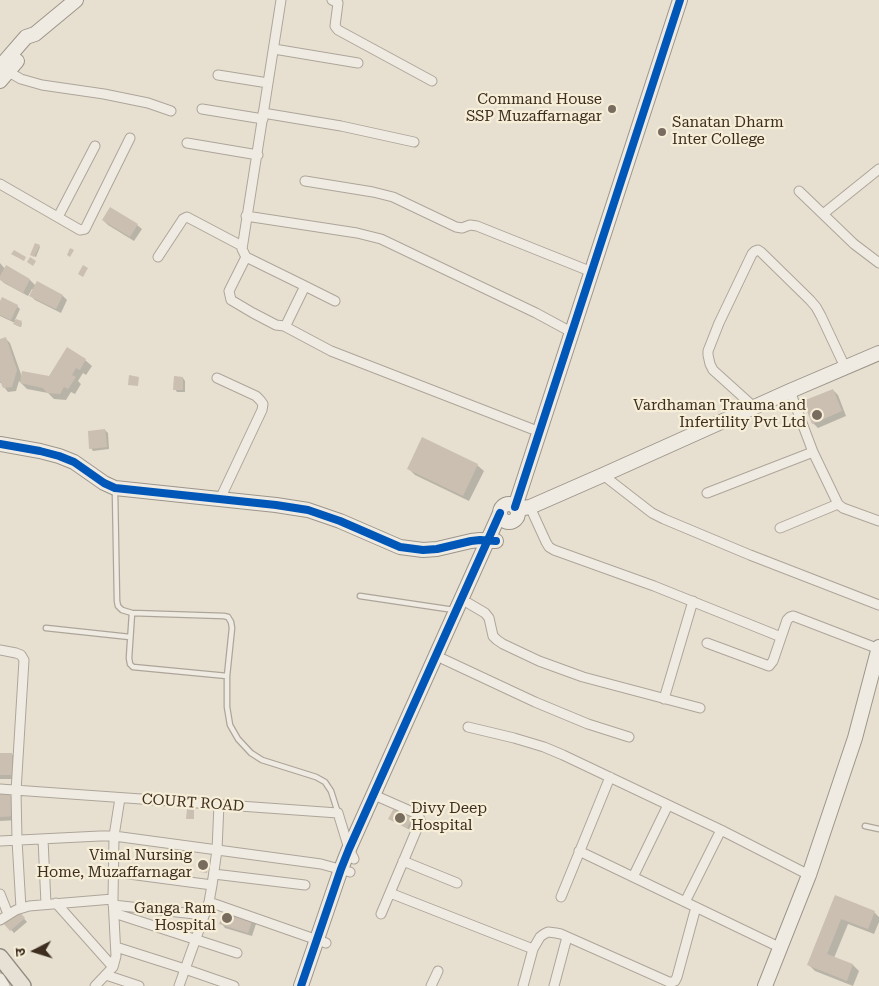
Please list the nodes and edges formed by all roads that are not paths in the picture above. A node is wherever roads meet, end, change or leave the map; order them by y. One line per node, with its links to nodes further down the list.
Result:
1 (76, 0): 8 (street)
2 (281, 0): 6 (street)
3 (332, 0): 10 (street)
4 (671, 0): 31 (street)
5 (680, 0): 31 (street)
6 (274, 49): 7 (street); 11 (street)
7 (358, 63)
8 (2, 72): 13 (street)
9 (218, 75): 11 (street)
10 (432, 81)
11 (268, 83): 14 (street)
12 (202, 109): 14 (street)
13 (171, 110)
14 (263, 116): 16 (street); 19 (street)
15 (130, 138): 26 (street)
16 (414, 142)
17 (187, 143): 19 (street)
18 (95, 146): 26 (street)
19 (258, 155): 25 (street)
20 (878, 172): 24 (street)
21 (305, 181): 31 (street)
22 (0, 184): 26 (street)
23 (799, 191): 24 (street)
24 (824, 214): 30 (street)
25 (246, 216): 27 (street); 35 (street)
26 (58, 217)
27 (242, 246): 28 (street); 29 (street)
28 (158, 257)
29 (246, 257): 32 (street); 34 (street)
30 (879, 263)
31 (589, 270): 35 (street)
32 (305, 286): 33 (street); 34 (street)
33 (335, 302)
34 (284, 326): 42 (street)
35 (570, 331): 42 (street); 50 (street)
36 (879, 353): 38 (street)
37 (879, 362): 40 (street)
38 (845, 368): 40 (street); 41 (street)
39 (217, 378): 48 (street)
40 (792, 395): 41 (street); 44 (street); 45 (street)
41 (754, 407): 45 (street)
42 (532, 429): 50 (street)
43 (0, 444): 46 (street)
44 (813, 452): 47 (street); 49 (street)
45 (607, 478): 50 (street); 57 (street)
46 (116, 488): 48 (street); 59 (lane)
47 (707, 494)
48 (220, 499): 53 (street)
49 (838, 504): 51 (street); 52 (street)
50 (516, 512): 53 (street); 55 (street)
51 (879, 521)
52 (780, 528)
53 (492, 541): 56 (street); 58 (street)
54 (360, 596): 58 (lane)
55 (693, 601): 62 (street); 69 (street)
56 (468, 603): 66 (street); 69 (street)
57 (879, 605)
58 (456, 611): 76 (street)
59 (132, 613): 61 (lane); 67 (lane)
60 (46, 628): 61 (lane)
61 (130, 637): 67 (lane)
62 (782, 637): 63 (street); 64 (street)
63 (707, 643)
64 (879, 649): 94 (street)
65 (0, 650): 75 (street)
66 (443, 659): 72 (street); 76 (street)
67 (227, 676): 80 (lane)
68 (879, 678): 138 (street)
69 (664, 699): 70 (street)
70 (700, 708)
71 (468, 727): 73 (street)
72 (629, 737)
73 (610, 777): 79 (street); 89 (street)
74 (0, 790): 75 (street, COURT ROAD)
75 (16, 791): 77 (street, COURT ROAD); 86 (street)
76 (378, 797): 90 (street); 91 (street)
77 (120, 798): 78 (street, COURT ROAD); 84 (street)
78 (219, 804): 80 (street, COURT ROAD); 88 (street)
79 (668, 805): 83 (street); 95 (street)
80 (338, 813): 91 (street)
81 (865, 826): 82 (lane)
82 (879, 829)
83 (721, 830): 94 (street); 103 (street)
84 (114, 836): 85 (street); 88 (street); 92 (street)
85 (44, 839): 86 (street); 105 (street)
86 (17, 840): 87 (street); 108 (street)
87 (0, 842)
88 (217, 850): 91 (street); 93 (street)
89 (579, 851): 95 (street); 101 (street)
90 (403, 861): 96 (street); 99 (street)
91 (349, 862): 115 (street)
92 (114, 872): 97 (street); 106 (street)
93 (214, 874): 97 (street); 98 (street)
94 (809, 875): 117 (street)
95 (632, 877): 103 (street)
96 (457, 883)
97 (212, 885): 102 (street)
98 (305, 885)
99 (390, 893): 110 (street); 118 (street)
100 (0, 894): 109 (street)
101 (561, 898)
102 (208, 902): 111 (street); 115 (street)
103 (685, 902): 107 (street)
104 (56, 903): 105 (street); 106 (street); 121 (street)
105 (46, 904): 108 (street)
106 (113, 905): 111 (street); 114 (street); 116 (street)
107 (696, 907): 113 (street); 117 (street)
108 (21, 908): 109 (street)
109 (8, 914): 112 (street)
110 (381, 914)
111 (204, 916): 114 (street)
112 (0, 920)
113 (567, 937): 118 (street); 136 (street)
114 (196, 939): 119 (street); 122 (street)
115 (321, 942): 132 (street); 133 (street)
116 (116, 947): 121 (street); 122 (street)
117 (781, 948): 137 (street)
118 (533, 949): 135 (street)
119 (237, 953)
120 (0, 957): 127 (main road)
121 (112, 967): 124 (street)
122 (186, 969): 130 (street); 131 (street)
123 (438, 971): 134 (street)
124 (106, 975): 128 (street); 129 (street)
125 (0, 978): 126 (street)
126 (5, 986)
127 (23, 986)
128 (95, 986)
129 (139, 986)
130 (179, 986)
131 (234, 986)
132 (301, 986)
133 (311, 986)
134 (431, 986)
135 (523, 986)
136 (554, 986)
137 (766, 986)
138 (775, 986)

